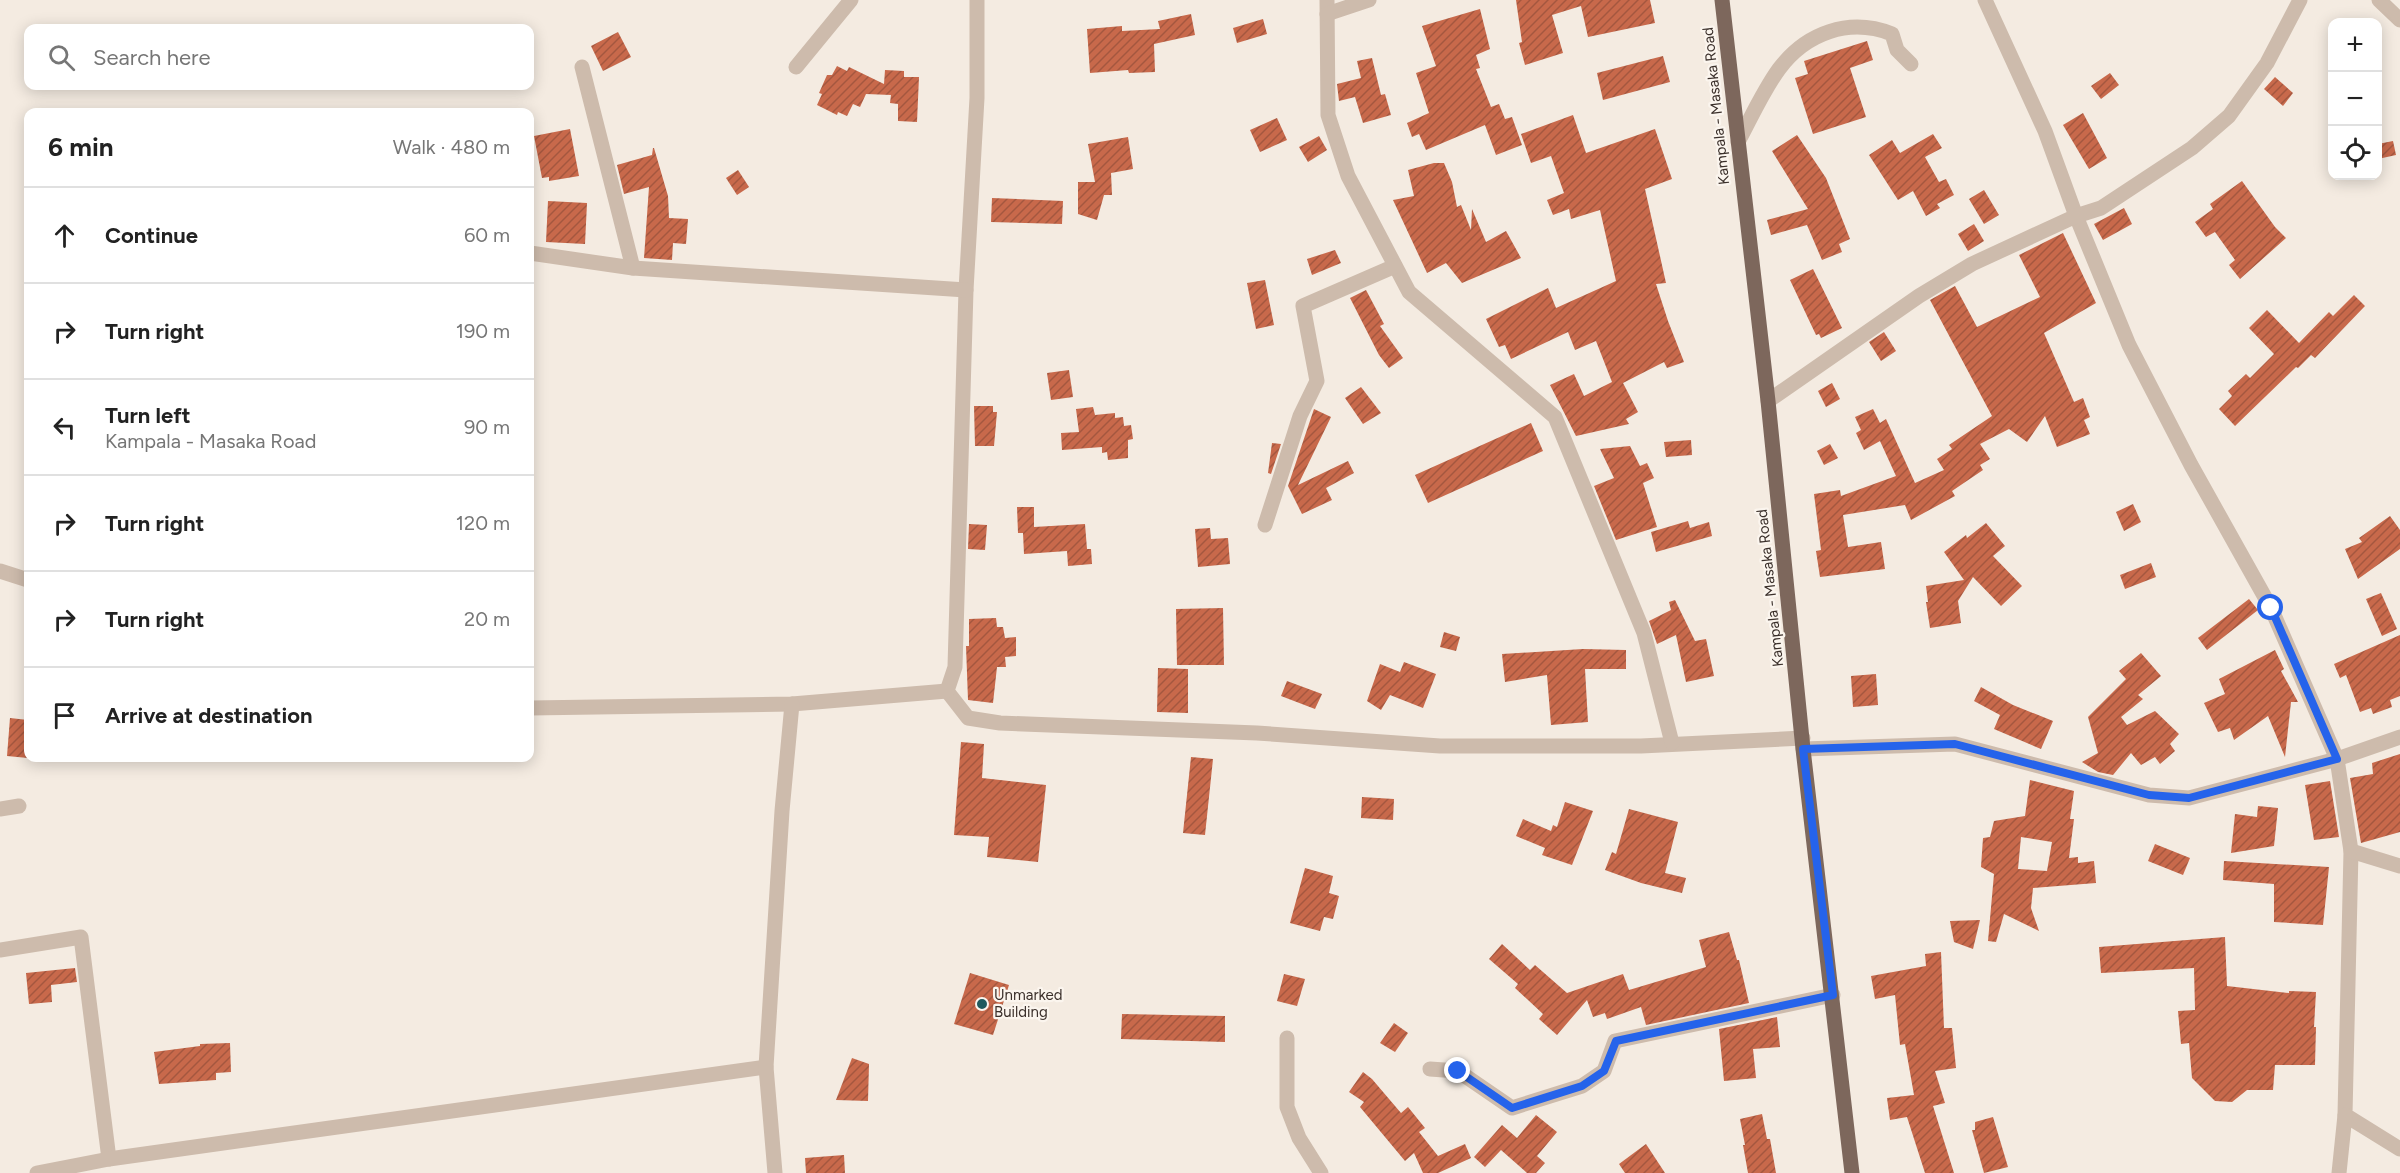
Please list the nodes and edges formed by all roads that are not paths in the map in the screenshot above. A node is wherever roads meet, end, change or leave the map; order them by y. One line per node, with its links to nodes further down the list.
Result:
1 (851, 0): 12 (street)
2 (977, 0): 18 (street)
3 (1369, 0): 8 (street)
4 (1722, 0): 13 (main road, Kampala - Masaka Road)
5 (1985, 0): 14 (street)
6 (2300, 0): 14 (street)
7 (2379, 0): 9 (street)
8 (1327, 7): 16 (street)
9 (2400, 20)
10 (1911, 64): 13 (street)
11 (582, 67): 17 (street)
12 (796, 67)
13 (1738, 142): 19 (main road, Kampala - Masaka Road)
14 (2076, 216): 19 (street); 29 (street)
15 (534, 254): 17 (street)
16 (1395, 266): 20 (street); 27 (street)
17 (633, 268): 18 (street)
18 (966, 290): 23 (street)
19 (1768, 401): 28 (main road, Kampala - Masaka Road)
20 (1265, 525)
21 (0, 571): 22 (street)
22 (24, 579)
23 (947, 692): 24 (street); 27 (street)
24 (792, 704): 25 (street); 37 (street)
25 (534, 708)
26 (2400, 736): 29 (street)
27 (1672, 743): 28 (street)
28 (1803, 743): 29 (street); 35 (main road, Kampala - Masaka Road)
29 (2337, 759): 32 (street)
30 (19, 806): 31 (street)
31 (0, 809)
32 (2351, 851): 33 (street); 39 (street)
33 (2400, 866)
34 (0, 950): 41 (street)
35 (1833, 995): 38 (street); 45 (main road, Kampala - Masaka Road)
36 (1287, 1038): 44 (street)
37 (766, 1067): 41 (street); 43 (street)
38 (1430, 1069)
39 (2345, 1115): 40 (street); 46 (street)
40 (2400, 1149)
41 (109, 1159): 42 (street)
42 (37, 1173)
43 (775, 1173)
44 (1321, 1173)
45 (1852, 1173)
46 (2339, 1173)

